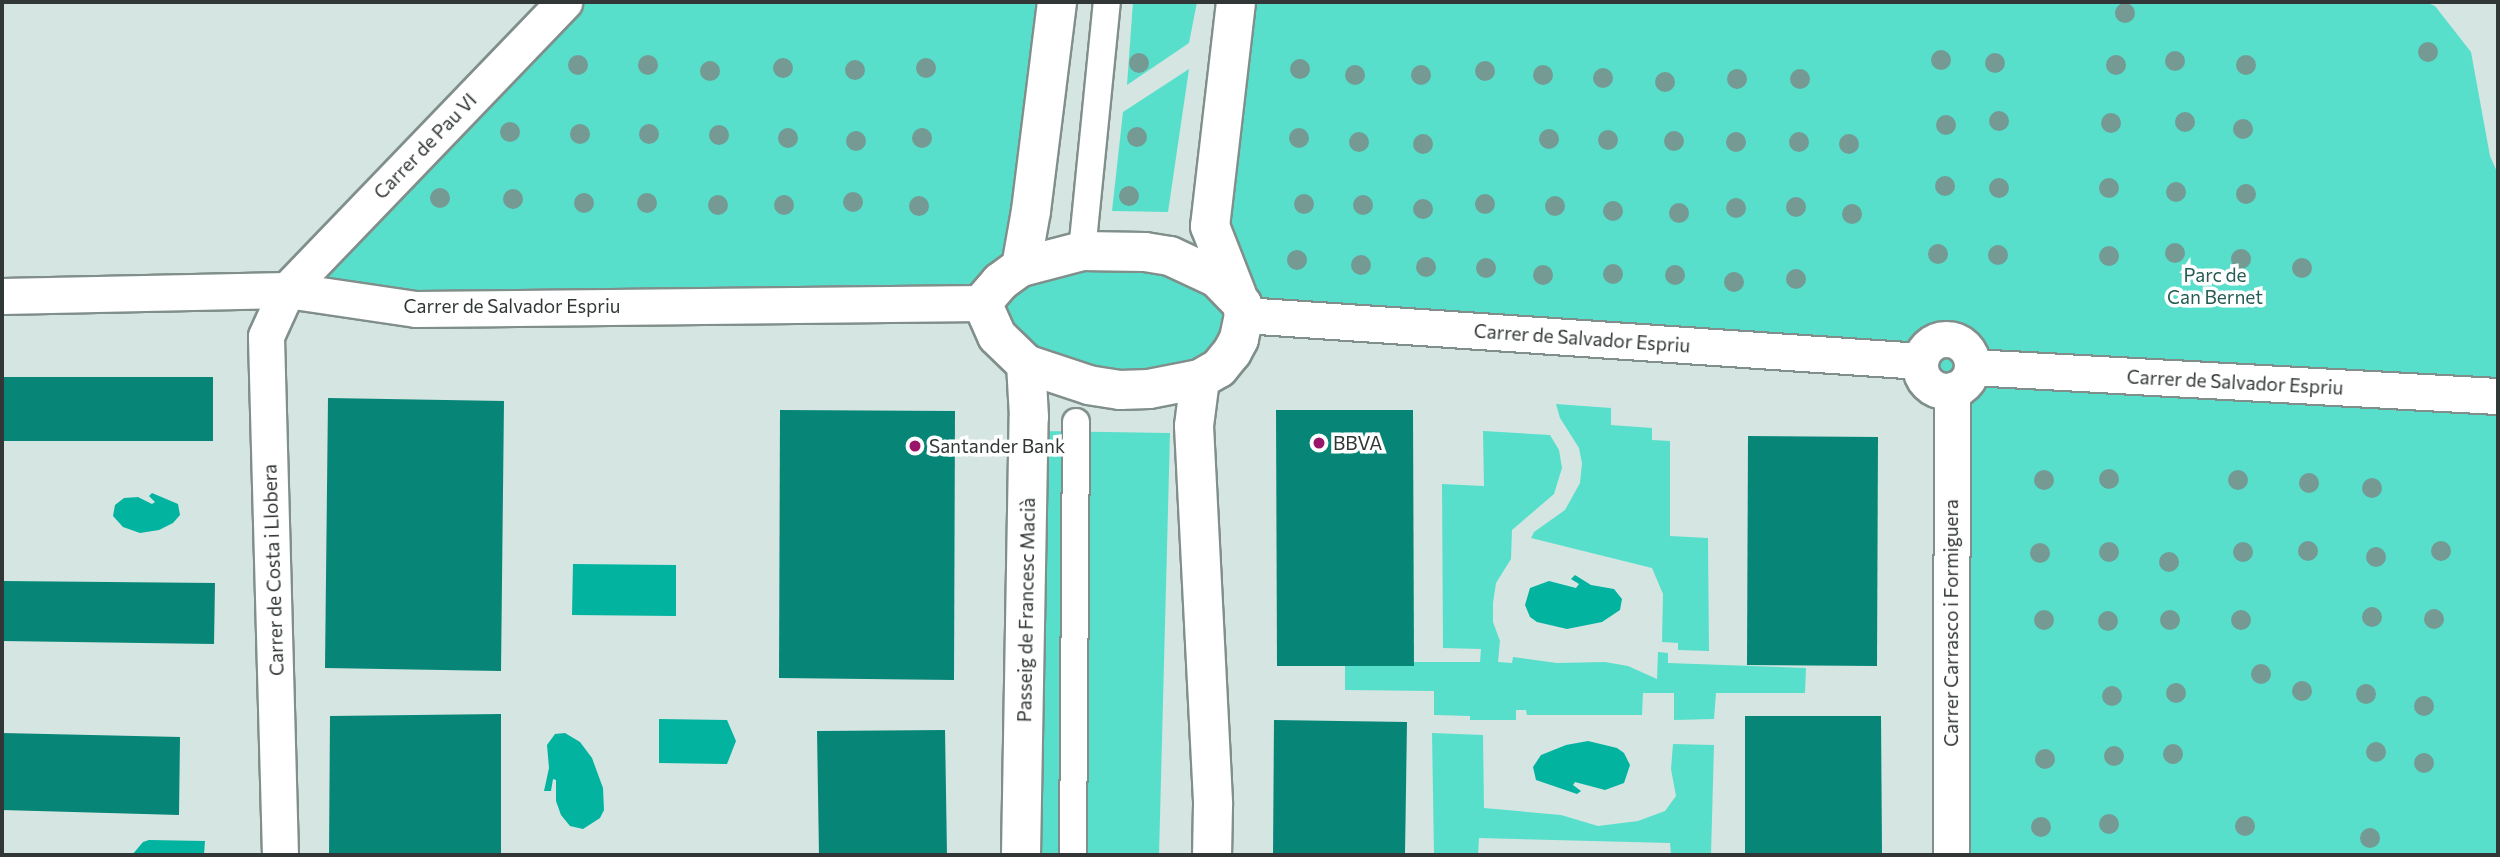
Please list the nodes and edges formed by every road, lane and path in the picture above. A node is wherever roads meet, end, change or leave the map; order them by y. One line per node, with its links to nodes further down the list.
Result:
1 (564, 2): 7 (street, Carrer de Pau VI)
2 (1057, 2): 6 (street)
3 (1107, 2): 5 (street)
4 (1236, 2): 10 (street)
5 (1082, 251): 6 (street); 10 (street)
6 (1021, 267): 9 (street)
7 (287, 290): 8 (street, Carrer de Salvador Espriu); 9 (street, Carrer de Salvador Espriu); 16 (street, Carrer de Costa i Llobera)
8 (2, 296)
9 (982, 303): 11 (street)
10 (1240, 305): 12 (street, Carrer de Salvador Espriu); 13 (street)
11 (1026, 364): 13 (street); 17 (street, Passeig de Francesc Macià)
12 (1962, 378): 14 (street, Carrer de Salvador Espriu); 20 (street, Carrer Carrasco i Formiguera)
13 (1200, 379): 19 (street)
14 (2498, 396)
15 (1076, 422): 18 (street)
16 (281, 855)
17 (1021, 855)
18 (1073, 855)
19 (1212, 855)
20 (1951, 855)

